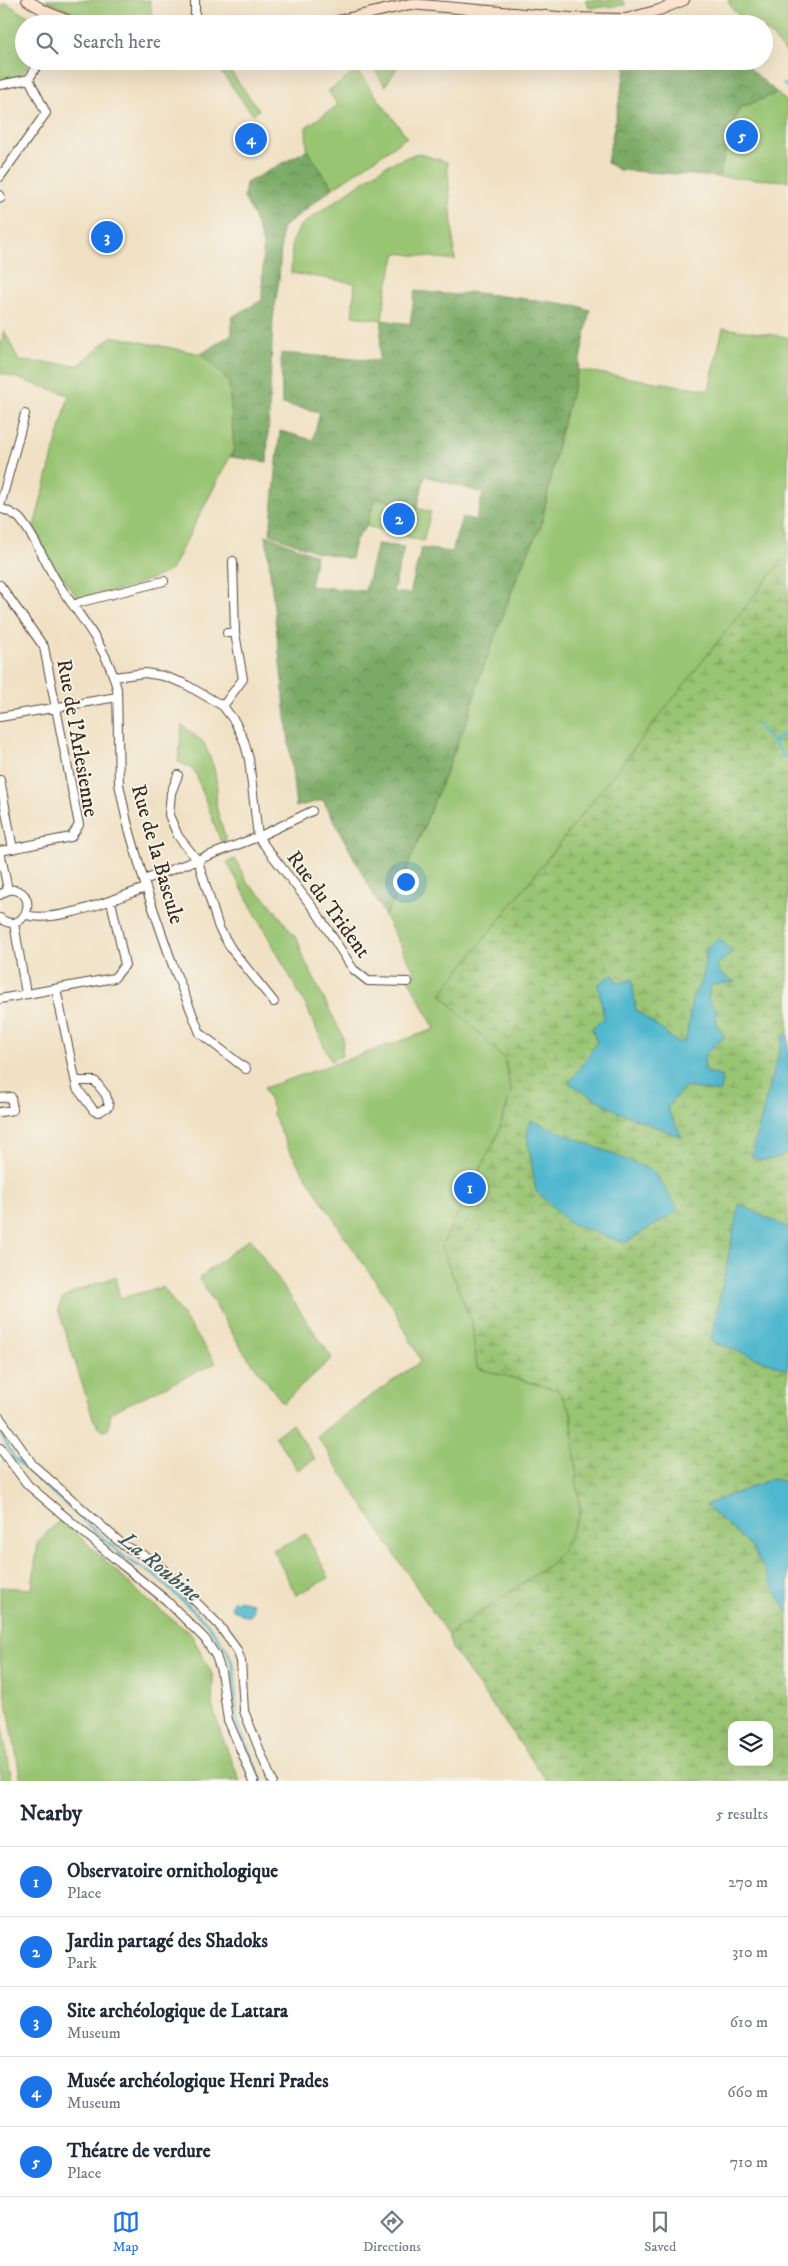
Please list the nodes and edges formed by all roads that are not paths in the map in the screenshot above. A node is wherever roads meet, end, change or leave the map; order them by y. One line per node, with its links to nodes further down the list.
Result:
1 (27, 0): 5 (street)
2 (195, 0): 6 (street)
3 (684, 0): 9 (street)
4 (425, 2): 7 (street); 8 (street)
5 (54, 15)
6 (196, 15)
7 (363, 15)
8 (552, 15)
9 (644, 15)
10 (34, 70): 11 (street)
11 (29, 79): 12 (street); 13 (street)
12 (0, 85)
13 (0, 177)
14 (25, 414): 15 (street)
15 (0, 507): 19 (street, Rue de la Bascule)
16 (233, 561): 23 (street)
17 (164, 581): 19 (street)
18 (0, 585): 22 (street, Rue de l'Arlesienne)
19 (74, 606): 20 (street, Rue de la Bascule)
20 (114, 677): 21 (street, Rue de la Bascule); 23 (street)
21 (116, 697): 22 (street); 32 (street, Rue de la Bascule)
22 (57, 706): 24 (street); 29 (street, Rue de l'Arlesienne)
23 (223, 706): 28 (street)
24 (0, 717)
25 (178, 775): 31 (street)
26 (0, 780): 29 (street)
27 (312, 811): 28 (street)
28 (258, 837): 31 (street); 39 (street, Rue du Trident)
29 (13, 849): 30 (street, Rue de l'Arlesienne)
30 (0, 851): 33 (street)
31 (198, 861): 32 (street); 43 (street)
32 (145, 884): 35 (street); 44 (street, Rue de la Bascule)
33 (8, 890): 34 (street); 36 (street)
34 (0, 894)
35 (111, 901): 36 (street); 40 (street)
36 (26, 914): 38 (street)
37 (1, 920): 38 (street)
38 (14, 923): 41 (street)
39 (408, 982)
40 (56, 989): 41 (street); 45 (street)
41 (26, 994): 42 (street)
42 (0, 999)
43 (274, 1002)
44 (246, 1069)
45 (76, 1081): 45 (street)
46 (0, 1098): 47 (street)
47 (0, 1112)
48 (0, 1418): 51 (street)
49 (0, 1448): 50 (street)
50 (254, 1781)
51 (272, 1781)

